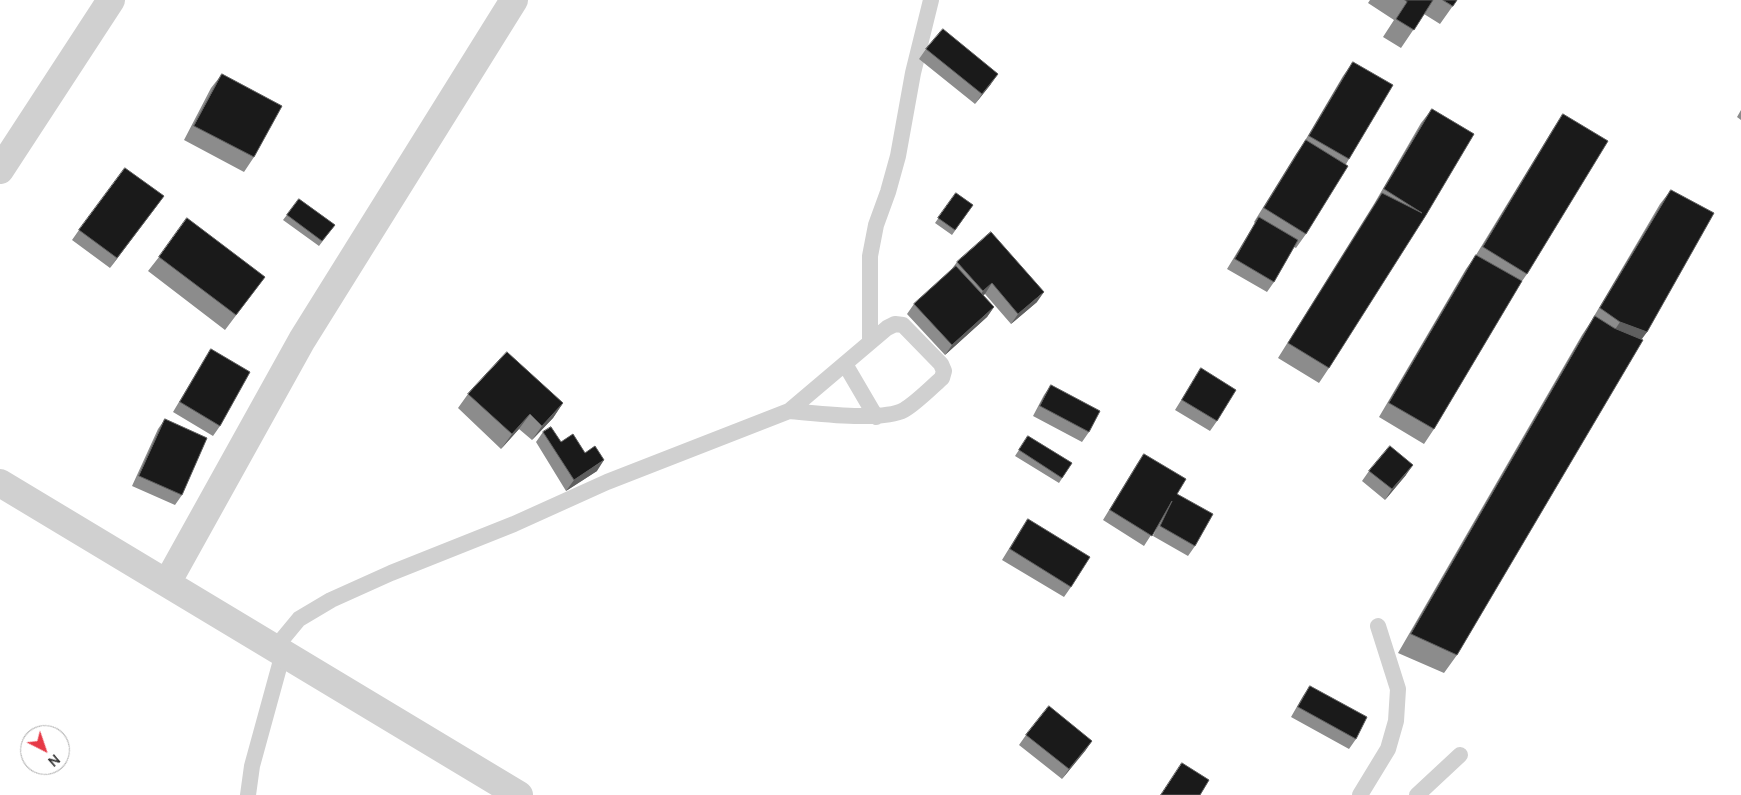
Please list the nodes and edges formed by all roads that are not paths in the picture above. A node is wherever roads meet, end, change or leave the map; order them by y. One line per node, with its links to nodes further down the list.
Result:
1 (110, 0): 4 (street)
2 (514, 0): 10 (street)
3 (931, 0): 5 (lane)
4 (0, 170)
5 (870, 342): 6 (lane); 8 (lane)
6 (845, 364): 7 (lane); 8 (lane)
7 (789, 412): 8 (lane); 12 (lane)
8 (876, 416)
9 (0, 483): 10 (street)
10 (167, 583): 12 (street)
11 (1378, 626): 16 (lane)
12 (279, 650): 14 (lane); 15 (street)
13 (1460, 755): 17 (lane)
14 (248, 795)
15 (520, 795)
16 (1360, 795)
17 (1417, 795)

